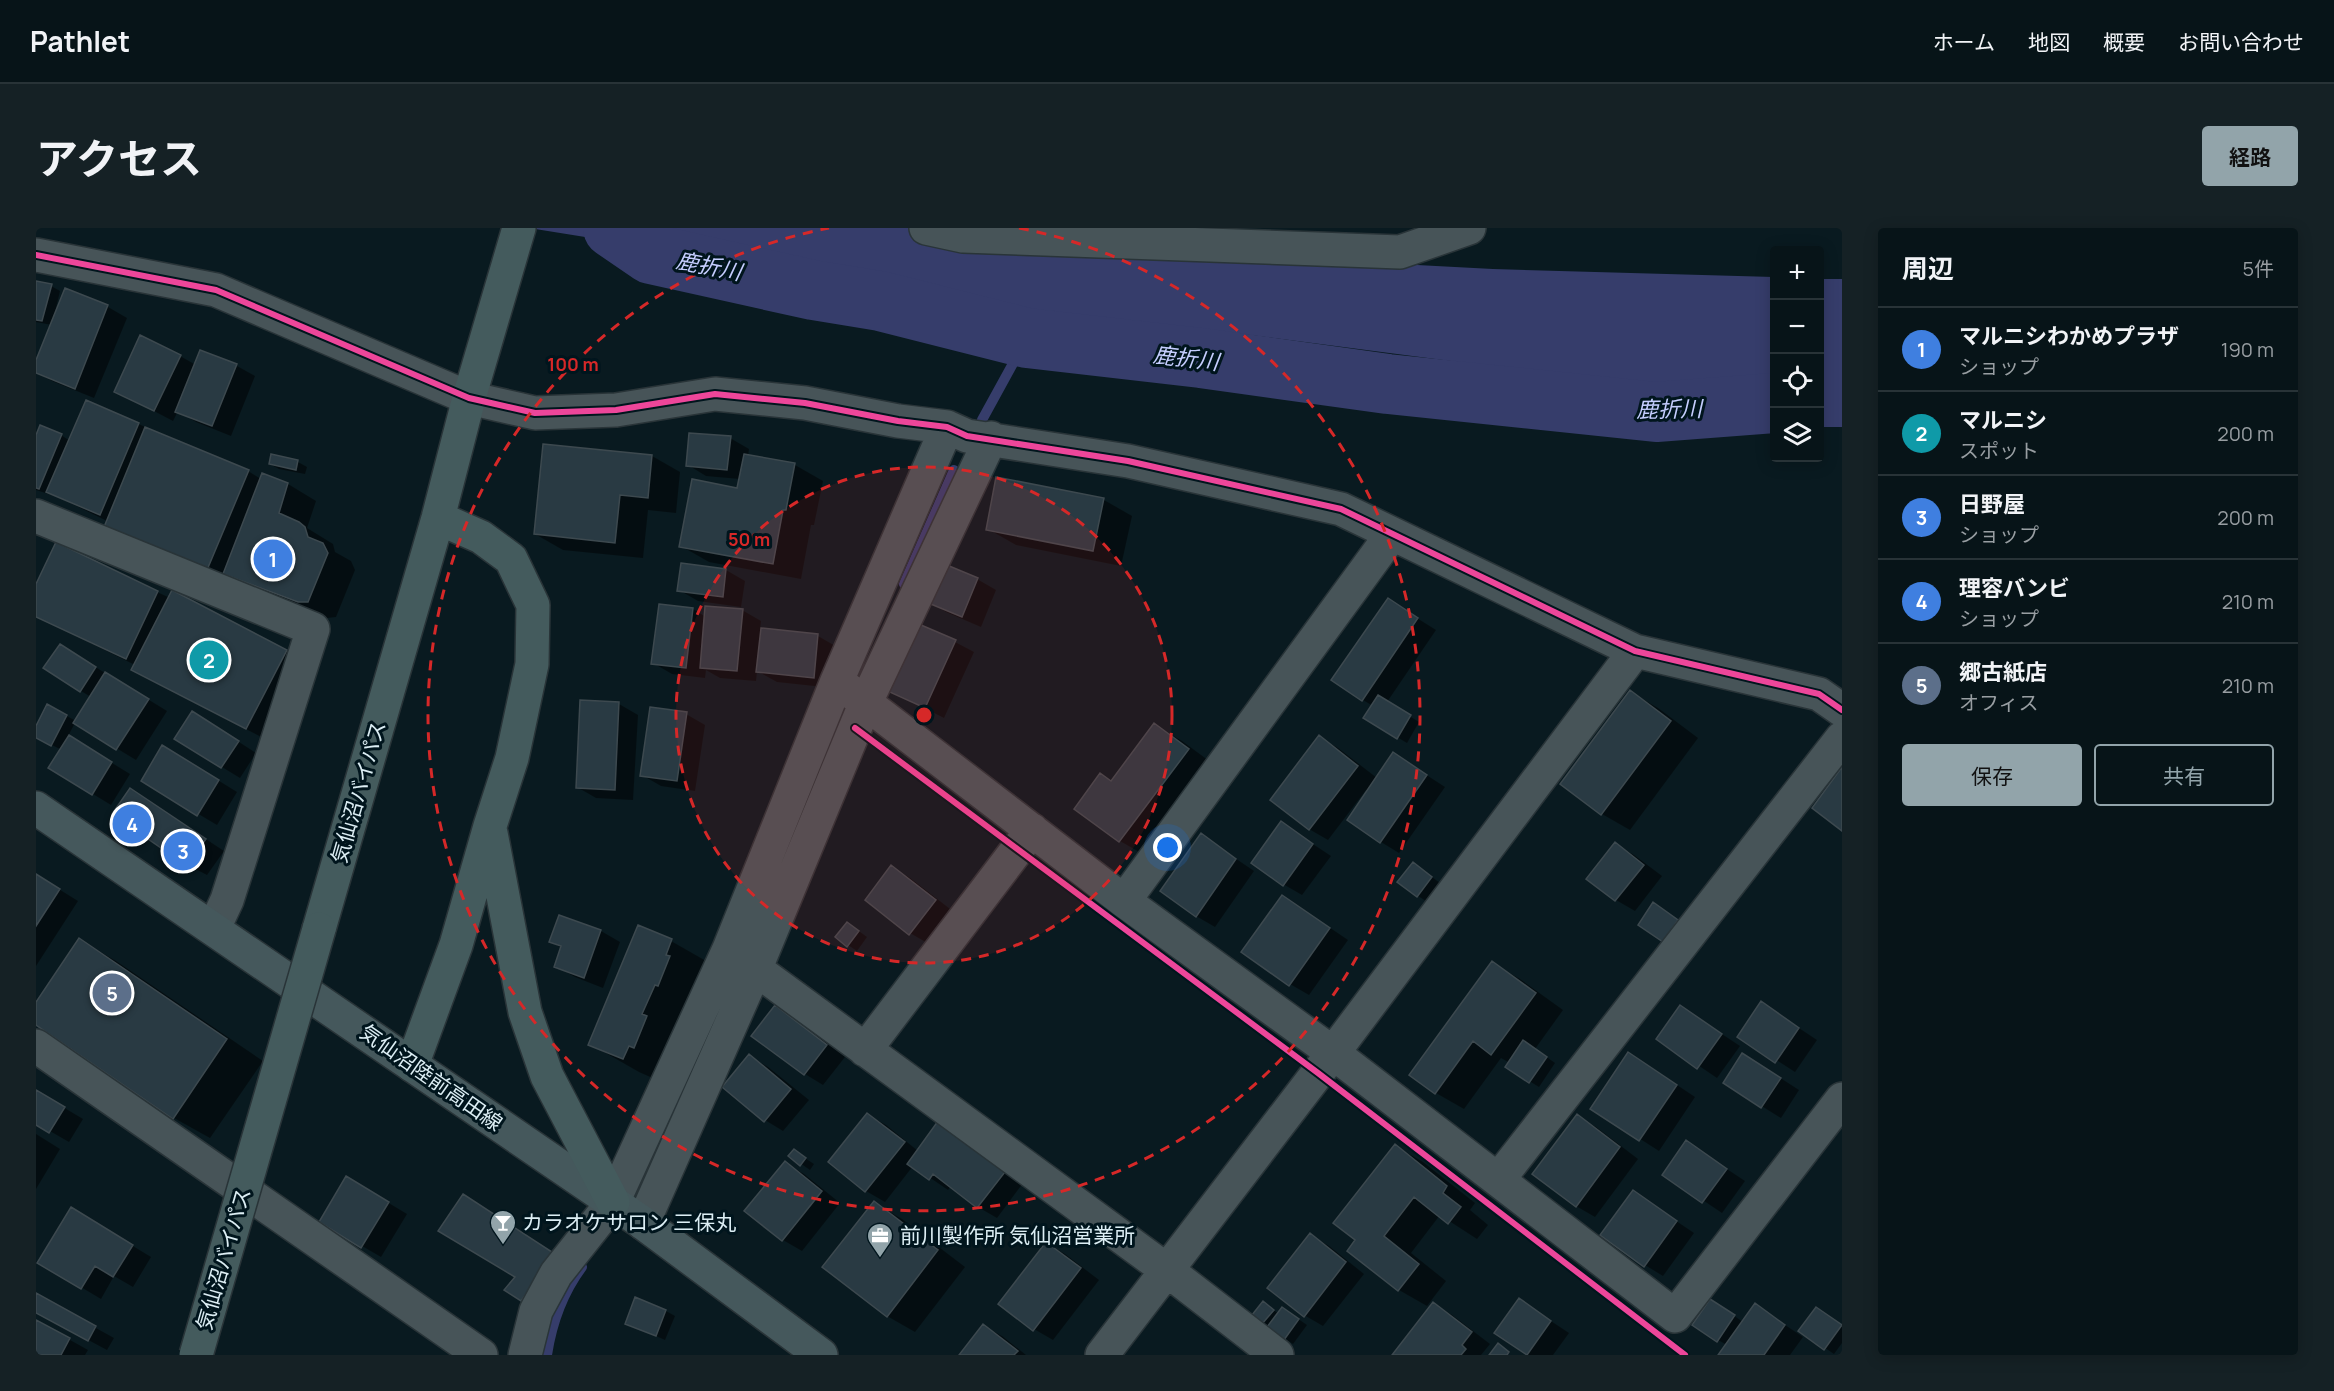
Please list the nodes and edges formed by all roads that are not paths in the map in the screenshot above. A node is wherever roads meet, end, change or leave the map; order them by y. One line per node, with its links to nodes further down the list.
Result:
1 (519, 228): 6 (highway, 気仙沼バイパス)
2 (926, 228): 4 (street)
3 (1469, 228): 4 (street)
4 (1390, 240)
5 (36, 255): 6 (street)
6 (469, 398): 7 (street); 10 (highway, 気仙沼バイパス)
7 (946, 427): 8 (street); 13 (street)
8 (991, 438): 11 (street); 14 (street)
9 (36, 516): 21 (street)
10 (438, 518): 18 (highway); 33 (highway, 気仙沼バイパス, bridge)
11 (1392, 534): 12 (street); 20 (street)
12 (1635, 651): 15 (street); 26 (street)
13 (837, 681): 14 (street); 22 (street)
14 (866, 702): 19 (street); 23 (street)
15 (1842, 710)
16 (1842, 738): 29 (street)
17 (36, 808): 21 (main road, 気仙沼陸前高田線)
18 (490, 826): 27 (highway); 30 (highway)
19 (1032, 830): 20 (street); 25 (street)
20 (1124, 901): 26 (street)
21 (214, 928): 27 (main road, 気仙沼陸前高田線)
22 (729, 949): 23 (street); 30 (street)
23 (755, 970): 25 (street); 31 (street)
24 (36, 1046): 34 (street)
25 (865, 1050): 32 (street)
26 (1334, 1053): 29 (street); 32 (street)
27 (412, 1065): 30 (main road, 気仙沼陸前高田線)
28 (1842, 1099): 29 (street)
29 (1498, 1180)
30 (613, 1202): 31 (main road, 気仙沼陸前高田線); 35 (street)
31 (643, 1223): 36 (main road, 気仙沼陸前高田線)
32 (1168, 1271): 37 (street); 38 (street)
33 (196, 1355)
34 (481, 1355)
35 (525, 1355)
36 (821, 1355)
37 (1102, 1355)
38 (1277, 1355)

